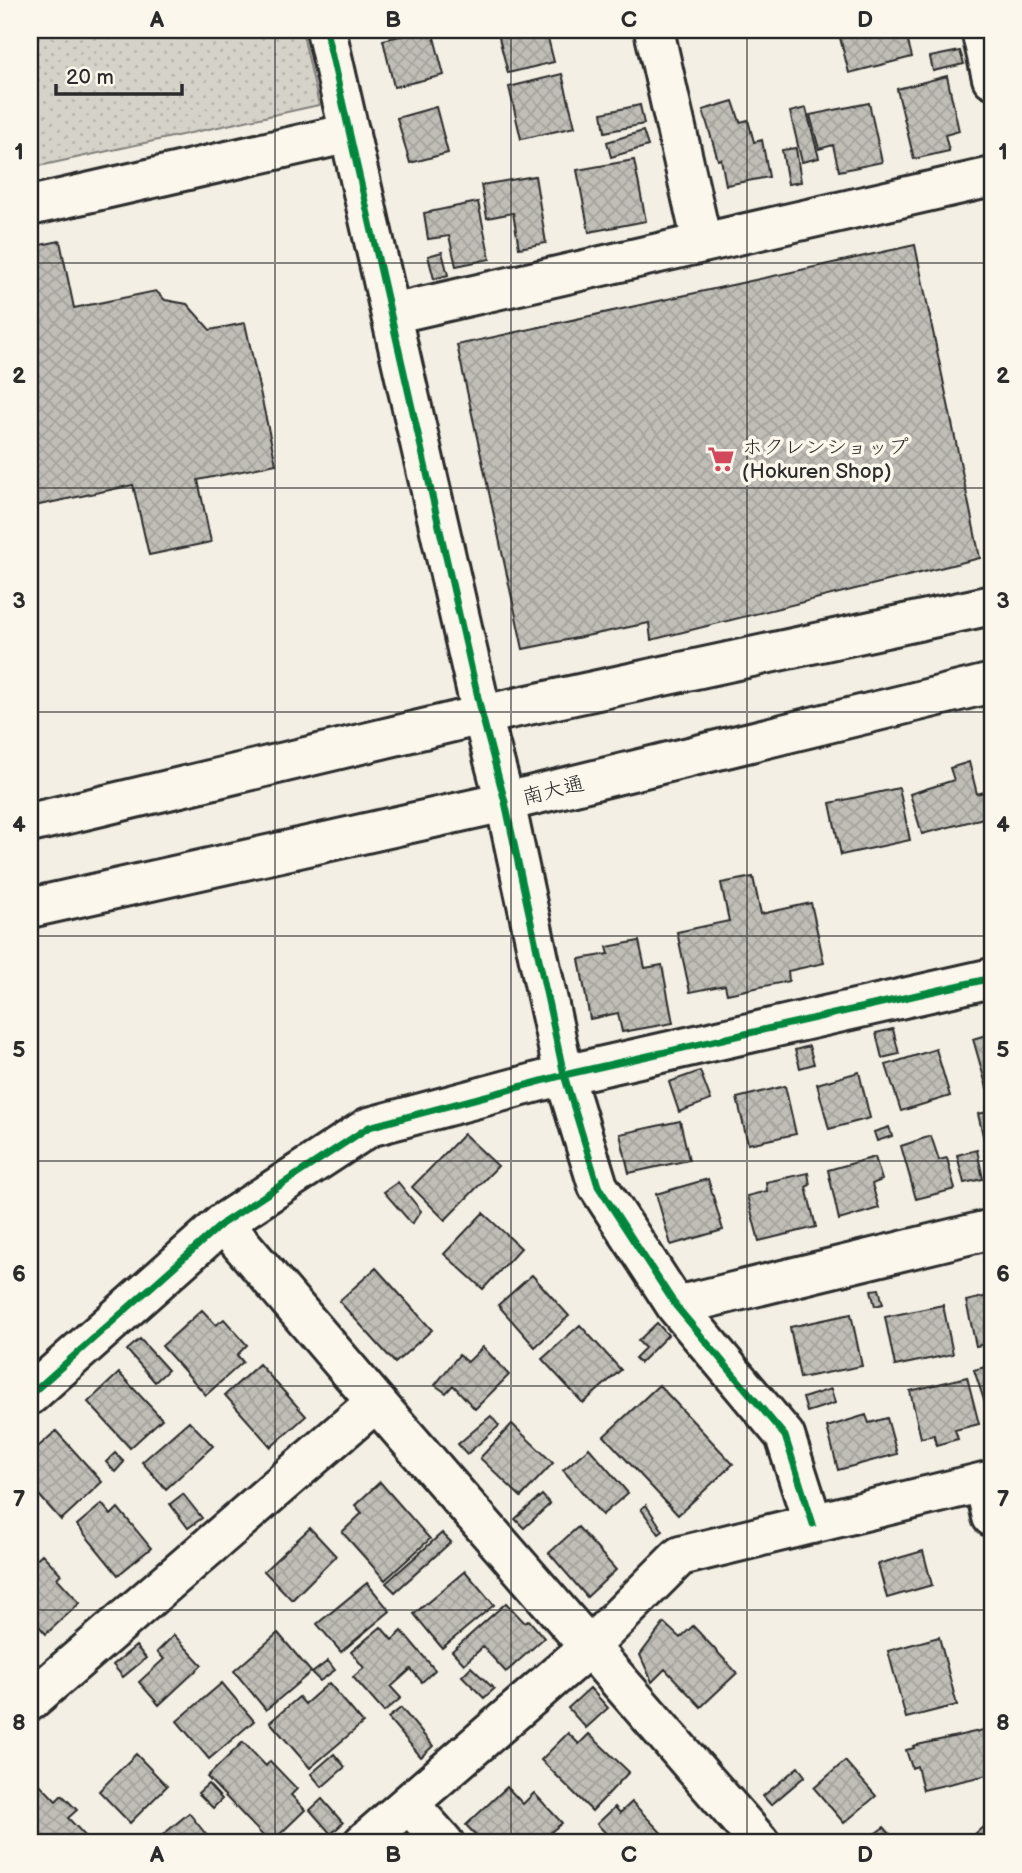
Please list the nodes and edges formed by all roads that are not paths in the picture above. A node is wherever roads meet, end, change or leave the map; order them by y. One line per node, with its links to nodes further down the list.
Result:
1 (326, 30): 5 (street)
2 (654, 30): 8 (street)
3 (981, 30): 4 (street)
4 (992, 78)
5 (350, 133): 7 (street); 9 (street)
6 (992, 177): 8 (street)
7 (30, 206)
8 (702, 243): 9 (street)
9 (391, 314): 12 (street)
10 (992, 605): 12 (street)
11 (992, 683): 13 (street, 南大通)
12 (482, 715): 13 (street); 14 (street)
13 (505, 802): 15 (street, 南大通); 17 (street)
14 (30, 823)
15 (30, 908)
16 (992, 978): 17 (street)
17 (564, 1075): 18 (street); 20 (street)
18 (223, 1223): 21 (street); 22 (street)
19 (992, 1229): 20 (street)
20 (676, 1306): 24 (street)
21 (30, 1395)
22 (376, 1402): 25 (street); 26 (street)
23 (990, 1493): 24 (street)
24 (813, 1524): 25 (street)
25 (589, 1647): 27 (street); 30 (street)
26 (30, 1701)
27 (408, 1804): 28 (street); 29 (street)
28 (363, 1843)
29 (444, 1843)
30 (760, 1843)

